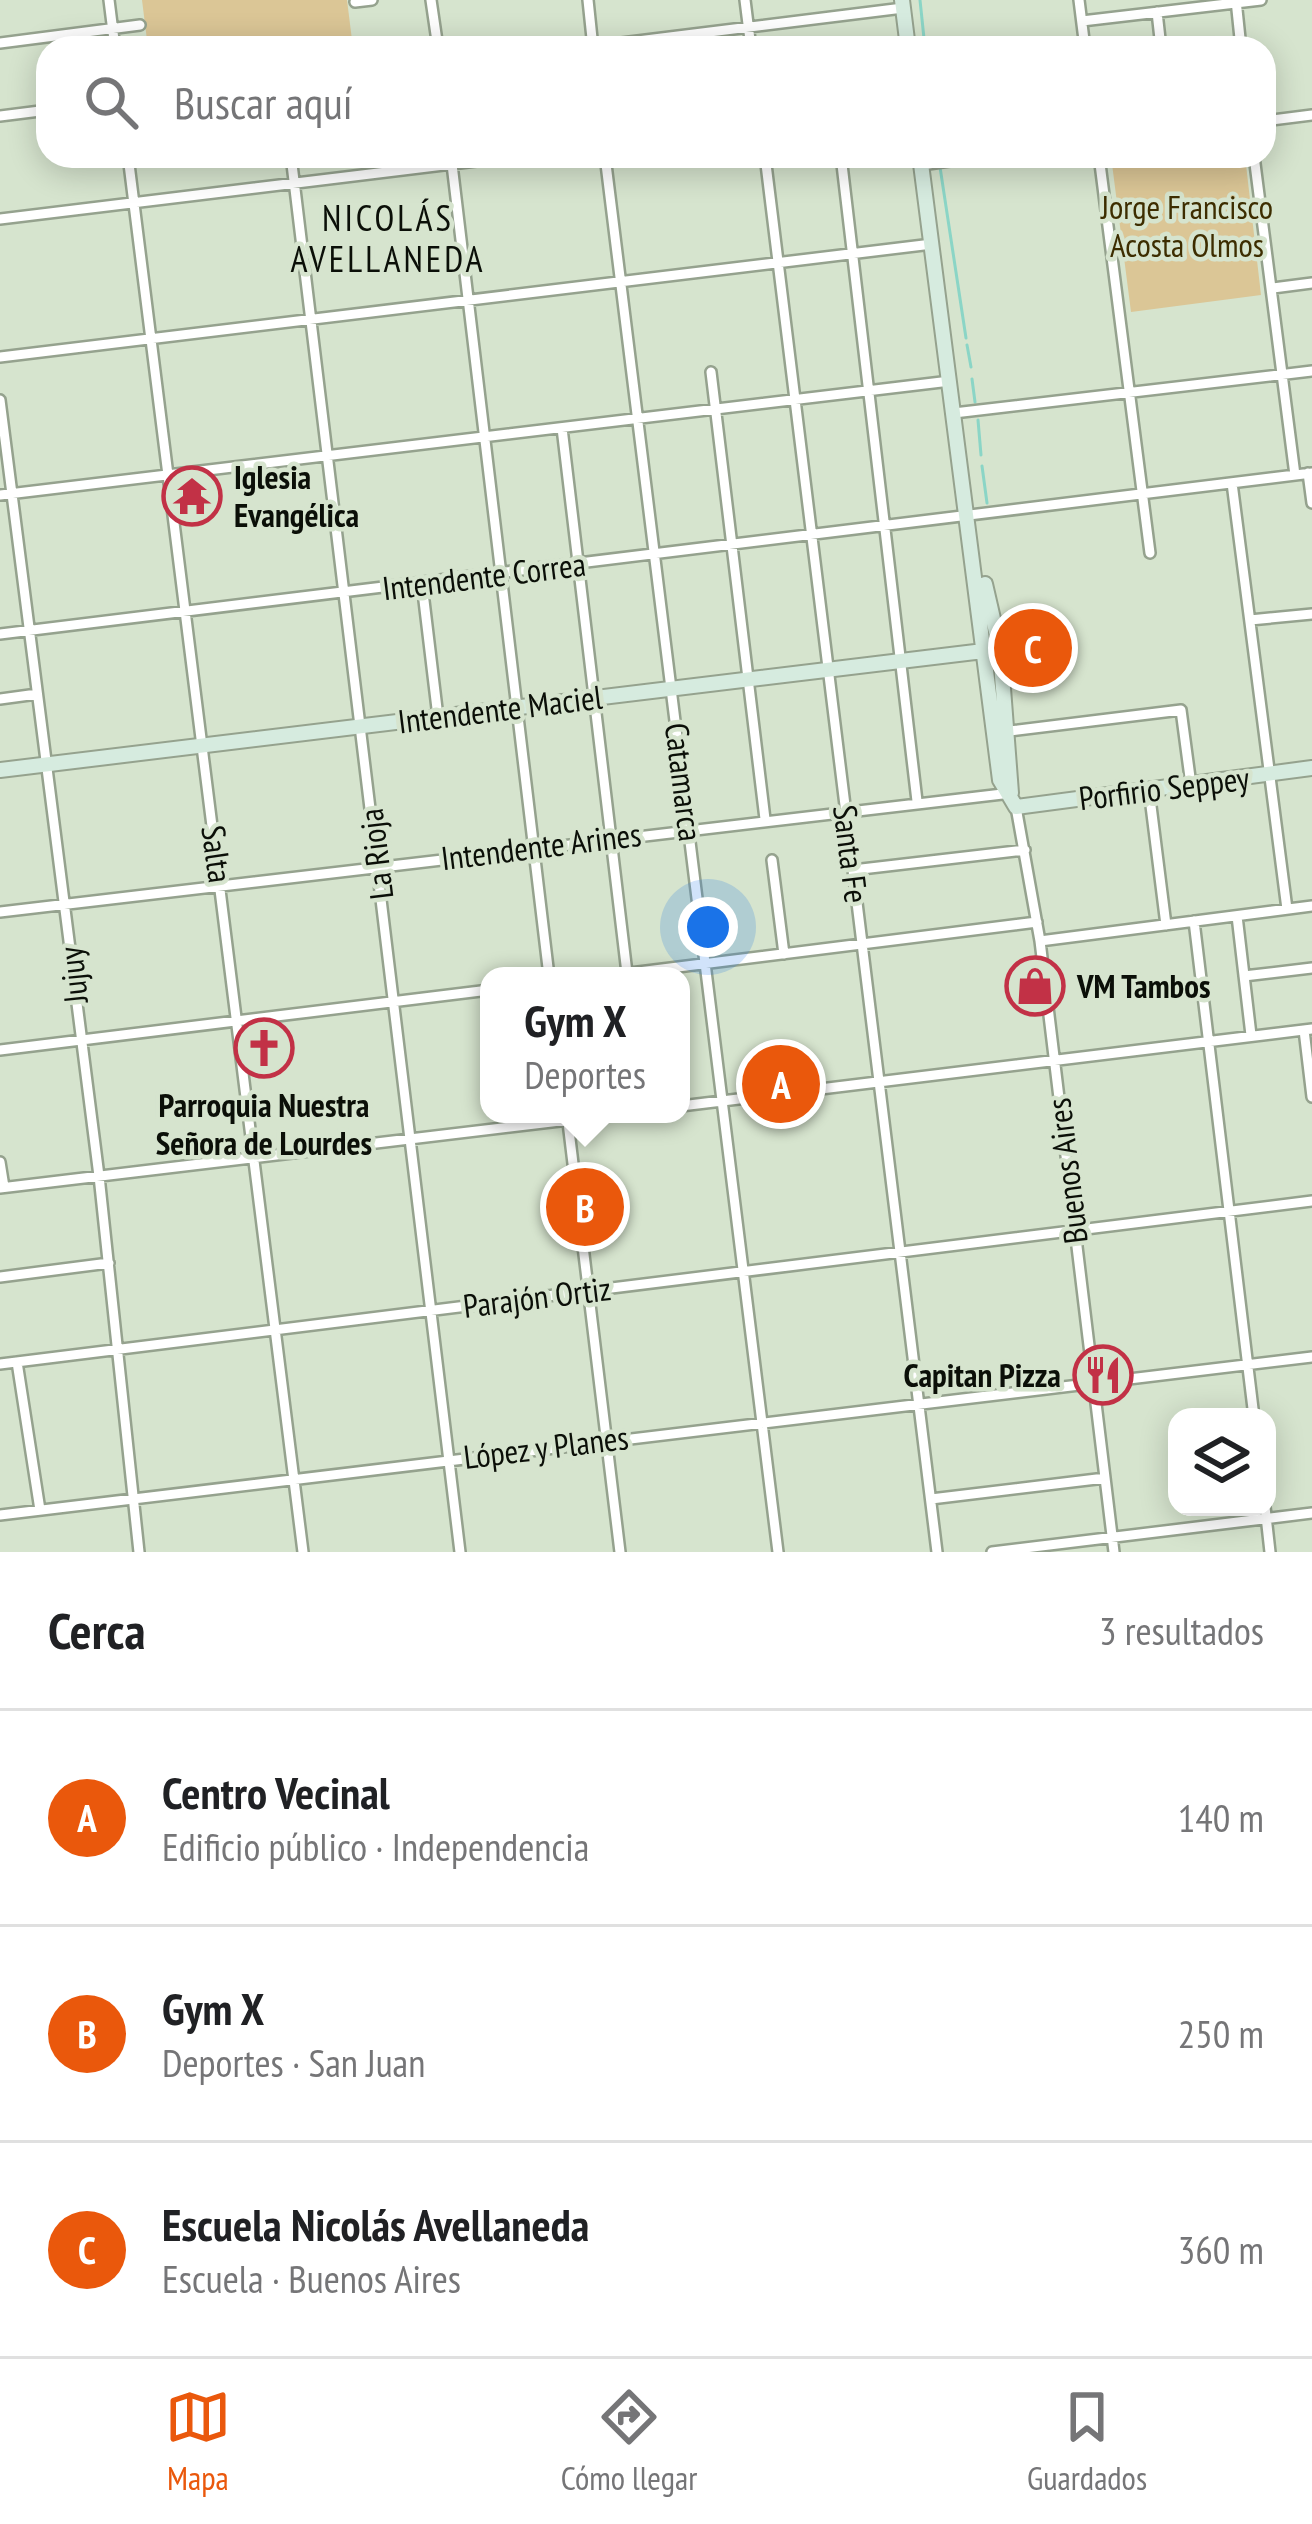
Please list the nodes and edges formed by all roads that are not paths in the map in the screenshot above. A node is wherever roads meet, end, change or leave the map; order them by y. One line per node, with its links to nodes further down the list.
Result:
1 (109, 0): 15 (street)
2 (372, 0): 9 (street)
3 (431, 0): 18 (street)
4 (588, 0): 19 (street)
5 (745, 0): 14 (street)
6 (1079, 0): 12 (street)
7 (1261, 0): 8 (street)
8 (1236, 1): 11 (street); 25 (street)
9 (355, 2)
10 (903, 4): 14 (street); 22 (main road)
11 (1156, 12): 12 (street); 24 (street)
12 (1082, 22): 23 (street)
13 (140, 26): 15 (street)
14 (748, 27): 20 (street); 21 (street)
15 (112, 28): 16 (street); 17 (street)
16 (52, 36)
17 (113, 36)
18 (436, 36)
19 (592, 36)
20 (678, 36)
21 (749, 36)
22 (907, 36)
23 (1084, 36)
24 (1159, 36)
25 (1240, 36)
26 (36, 38): 27 (street)
27 (0, 43)
28 (36, 112): 30 (street)
29 (1312, 115): 31 (street)
30 (0, 116)
31 (1276, 120)
32 (130, 168): 43 (street, Salta)
33 (292, 168): 42 (street, La Rioja)
34 (396, 168): 42 (street)
35 (452, 168): 51 (street)
36 (607, 168): 48 (street, Catamarca)
37 (766, 168): 47 (street, Santa Fe)
38 (842, 168): 46 (street)
39 (921, 168): 45 (main road, Buenos Aires)
40 (1101, 168): 60 (street)
41 (1256, 168): 50 (street)
42 (294, 183): 43 (street); 52 (street, La Rioja)
43 (134, 204): 44 (street); 53 (street, Salta)
44 (0, 219)
45 (932, 244): 46 (street); 58 (main road, Buenos Aires)
46 (851, 254): 47 (street); 59 (street)
47 (777, 263): 48 (street); 61 (street, Santa Fe)
48 (621, 282): 51 (street); 65 (street, Catamarca)
49 (1312, 284): 50 (street)
50 (1274, 288): 57 (street)
51 (467, 300): 52 (street); 67 (street)
52 (310, 320): 53 (street); 68 (street, La Rioja)
53 (150, 338): 54 (street); 70 (street, Salta)
54 (0, 357)
55 (1312, 371): 57 (street)
56 (711, 372): 63 (street)
57 (1282, 374): 60 (street); 69 (street)
58 (950, 381): 59 (street); 64 (main road, Buenos Aires)
59 (868, 391): 61 (street); 76 (street)
60 (1129, 392): 64 (street); 72 (street)
61 (796, 399): 63 (street); 77 (street, Santa Fe)
62 (0, 400): 73 (street, Jujuy)
63 (715, 408): 65 (street); 78 (street)
64 (954, 412): 75 (main road, Buenos Aires)
65 (638, 419): 66 (street); 80 (street, Catamarca)
66 (562, 428): 67 (street); 81 (street)
67 (484, 437): 68 (street); 82 (street)
68 (326, 456): 70 (street); 84 (street, La Rioja)
69 (1305, 474): 71 (street, Intendente Correa); 74 (street)
70 (167, 476): 73 (street); 85 (street, Salta)
71 (1232, 483): 72 (street, Intendente Correa); 87 (street)
72 (1142, 493): 75 (street, Intendente Correa); 79 (street)
73 (6, 494): 88 (street, Jujuy)
74 (1312, 503)
75 (969, 517): 76 (street, Intendente Correa); 90 (main road, Buenos Aires)
76 (884, 527): 77 (street, Intendente Correa); 91 (street)
77 (812, 536): 78 (street, Intendente Correa); 92 (street, Santa Fe)
78 (732, 546): 80 (street, Intendente Correa); 93 (street)
79 (1150, 554)
80 (656, 555): 81 (street, Intendente Correa); 94 (street, Catamarca)
81 (578, 564): 82 (street, Intendente Correa); 96 (street)
82 (500, 574): 83 (street, Intendente Correa); 98 (street)
83 (422, 584): 84 (street, Intendente Correa); 99 (street)
84 (344, 593): 85 (street, Intendente Correa); 100 (street, La Rioja)
85 (184, 612): 88 (street, Intendente Correa); 102 (street, Salta)
86 (1312, 614): 87 (street)
87 (1250, 620): 106 (street)
88 (29, 631): 89 (street, Intendente Correa); 95 (street, Jujuy)
89 (0, 634)
90 (993, 650): 91 (main road, Intendente Maciel); 101 (main road, Buenos Aires); 109 (main road, Buenos Aires)
91 (900, 660): 92 (main road, Intendente Maciel); 110 (street)
92 (827, 668): 93 (main road, Intendente Maciel); 111 (street, Santa Fe)
93 (747, 679): 94 (main road, Intendente Maciel); 112 (street)
94 (672, 688): 96 (main road, Intendente Maciel); 113 (street, Catamarca)
95 (37, 694): 97 (street); 103 (street, Jujuy)
96 (594, 697): 98 (main road, Intendente Maciel); 114 (street)
97 (0, 699)
98 (516, 706): 99 (main road, Intendente Maciel); 115 (street)
99 (438, 717): 100 (main road, Intendente Maciel)
100 (361, 727): 102 (main road, Intendente Maciel); 118 (street, La Rioja)
101 (1010, 730): 107 (street); 109 (main road, Buenos Aires)
102 (201, 746): 103 (main road, Intendente Maciel); 120 (street, Salta)
103 (46, 764): 105 (main road, Intendente Maciel); 121 (street, Jujuy)
104 (1312, 768): 106 (main road, Porfirio Seppey)
105 (0, 770)
106 (1270, 775): 107 (main road, Porfirio Seppey); 123 (street)
107 (1191, 785): 108 (main road, Porfirio Seppey)
108 (1149, 790): 109 (main road, Porfirio Seppey); 128 (street)
109 (1013, 800): 110 (street, Intendente Arines); 116 (street, Buenos Aires)
110 (917, 801): 111 (street, Intendente Arines)
111 (846, 809): 112 (street, Intendente Arines); 119 (street, Santa Fe)
112 (765, 819): 113 (street, Intendente Arines)
113 (690, 828): 114 (street, Intendente Arines); 132 (street, Catamarca)
114 (611, 838): 115 (street, Intendente Arines); 134 (street)
115 (533, 847): 118 (street, Intendente Arines); 133 (street)
116 (1025, 850): 119 (street); 126 (street, Buenos Aires)
117 (772, 860): 131 (street)
118 (377, 866): 120 (street, Intendente Arines); 139 (street, La Rioja)
119 (853, 870): 130 (street, Santa Fe)
120 (221, 885): 121 (street, Intendente Arines); 140 (street, Salta)
121 (65, 904): 124 (street, Intendente Arines); 143 (street, Jujuy)
122 (1312, 906): 123 (street)
123 (1287, 909): 125 (street)
124 (0, 912)
125 (1237, 916): 127 (street); 137 (street)
126 (1037, 922): 129 (street, Buenos Aires); 130 (street)
127 (1194, 922): 128 (street); 144 (street)
128 (1166, 925): 129 (street)
129 (1040, 940): 146 (street, Buenos Aires)
130 (862, 945): 131 (street); 147 (street, Santa Fe)
131 (784, 954): 132 (street)
132 (707, 964): 135 (street); 149 (street, Catamarca)
133 (548, 967)
134 (626, 967)
135 (683, 967)
136 (1312, 968): 137 (street)
137 (1244, 976): 142 (street)
138 (480, 991): 139 (street)
139 (394, 1002): 140 (street); 153 (street, La Rioja)
140 (238, 1021): 143 (street); 154 (street, Salta)
141 (1308, 1029): 142 (street); 148 (street)
142 (1252, 1035): 144 (street)
143 (80, 1040): 145 (street); 156 (street, Jujuy)
144 (1209, 1041): 146 (street); 159 (street)
145 (0, 1050)
146 (1054, 1059): 147 (street); 160 (street, Buenos Aires)
147 (879, 1081): 149 (street); 161 (street, Santa Fe)
148 (1312, 1097)
149 (724, 1100): 150 (street); 163 (street, Catamarca)
150 (690, 1105)
151 (530, 1123): 153 (street)
152 (568, 1123): 165 (street)
153 (410, 1139): 154 (street); 166 (street, La Rioja)
154 (255, 1158): 156 (street); 167 (street, Salta)
155 (0, 1162): 157 (street)
156 (99, 1176): 157 (street); 162 (street, Jujuy)
157 (2, 1187)
158 (1312, 1201): 159 (street, Parajón Ortiz)
159 (1228, 1210): 160 (street, Parajón Ortiz); 172 (street)
160 (1074, 1229): 161 (street, Parajón Ortiz); 173 (street, Buenos Aires)
161 (900, 1250): 163 (street, Parajón Ortiz); 174 (street, Santa Fe)
162 (109, 1263): 164 (street); 168 (street, Jujuy)
163 (745, 1272): 165 (street, Parajón Ortiz); 176 (street, Catamarca)
164 (0, 1277)
165 (588, 1291): 166 (street, Parajón Ortiz); 177 (street)
166 (430, 1310): 167 (street, Parajón Ortiz); 178 (street, La Rioja)
167 (276, 1330): 168 (street, Parajón Ortiz); 179 (street, Salta)
168 (118, 1350): 170 (street, Parajón Ortiz); 181 (street, Jujuy)
169 (1312, 1357): 172 (street, López y Planes)
170 (16, 1362): 171 (street, Parajón Ortiz); 183 (street)
171 (0, 1364)
172 (1247, 1365): 173 (street, López y Planes); 175 (street)
173 (1093, 1384): 174 (street, López y Planes); 180 (street, Buenos Aires)
174 (919, 1404): 176 (street, López y Planes); 182 (street, Santa Fe)
175 (1253, 1408)
176 (763, 1422): 177 (street, López y Planes); 194 (street, Catamarca)
177 (606, 1439): 178 (street, López y Planes); 193 (street)
178 (448, 1458): 179 (street, López y Planes); 192 (street, La Rioja)
179 (294, 1475): 181 (street, López y Planes); 191 (street, Salta)
180 (1105, 1478): 182 (street); 189 (street, Buenos Aires)
181 (132, 1498): 183 (street, López y Planes); 190 (street, Jujuy)
182 (931, 1499): 195 (street, Santa Fe)
183 (40, 1510): 186 (street, López y Planes)
184 (1276, 1513): 185 (street)
185 (1312, 1513)
186 (0, 1514)
187 (1248, 1516): 189 (street)
188 (1266, 1516): 198 (street)
189 (1112, 1538): 196 (street); 197 (street, Buenos Aires)
190 (140, 1552)
191 (303, 1552)
192 (460, 1552)
193 (620, 1552)
194 (778, 1552)
195 (937, 1552)
196 (992, 1552)
197 (1114, 1552)
198 (1270, 1552)

